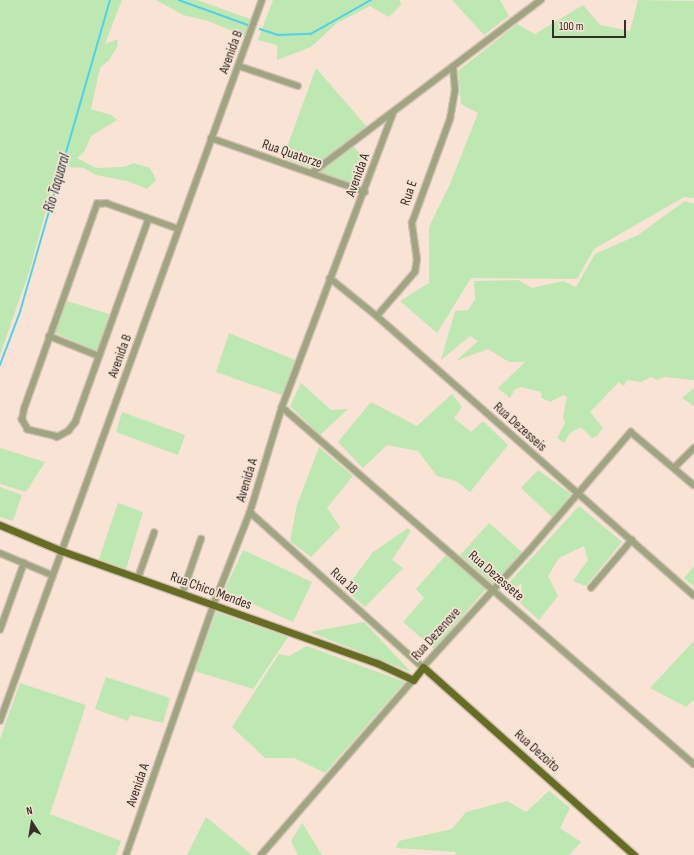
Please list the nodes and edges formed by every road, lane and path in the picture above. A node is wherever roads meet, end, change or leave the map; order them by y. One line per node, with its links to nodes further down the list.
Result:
1 (262, 0): 3 (street, Avenida B)
2 (542, 0): 4 (street, Avenida A)
3 (239, 66): 5 (street); 7 (street, Avenida B)
4 (453, 67): 6 (street, Avenida A); 13 (street, Rua E)
5 (298, 86)
6 (393, 114): 8 (street, Avenida A); 9 (street, Avenida A)
7 (211, 138): 8 (street, Rua Quatorze); 11 (street, Avenida B)
8 (312, 174): 9 (street, Rua Quatorze)
9 (365, 192): 12 (street, Avenida A)
10 (149, 219): 11 (street); 14 (street); 15 (street)
11 (179, 229): 26 (street, Avenida B)
12 (330, 278): 13 (street, Rua Dezesseis); 16 (street, Avenida A)
13 (377, 316): 20 (street, Rua Dezesseis)
14 (49, 336): 15 (street); 15 (street)
15 (99, 356)
16 (282, 407): 21 (street, Avenida A); 32 (street, Rua Dezessete)
17 (694, 448): 18 (street)
18 (674, 468): 19 (street); 20 (street, Rua Dezenove)
19 (694, 485)
20 (578, 494): 25 (street, Rua Dezesseis); 32 (street, Rua Dezenove)
21 (250, 512): 35 (street, Avenida A); 37 (street, Rua 18)
22 (0, 525): 26 (main road, Rua Chico Mendes)
23 (154, 533): 30 (street)
24 (201, 539): 33 (street)
25 (632, 540): 31 (street); 34 (street, Rua Dezesseis)
26 (62, 551): 29 (street, Avenida B); 30 (main road, Rua Chico Mendes)
27 (0, 553): 28 (street)
28 (24, 563): 29 (street); 36 (street)
29 (52, 575): 40 (street, Avenida B)
30 (138, 578): 33 (main road, Rua Chico Mendes)
31 (591, 588)
32 (494, 589): 37 (street, Rua Dezenove); 42 (street, Rua Dezessete)
33 (182, 594): 35 (main road, Rua Chico Mendes)
34 (694, 595)
35 (214, 606): 38 (main road, Rua Chico Mendes); 44 (street, Avenida A)
36 (0, 630)
37 (423, 668): 38 (main road, Rua Dezenove); 43 (main road, Rua Dezoito)
38 (413, 680): 45 (street, Rua Dezenove)
39 (0, 699): 40 (street)
40 (7, 701): 41 (street, Avenida B)
41 (0, 721)
42 (694, 764)
43 (630, 854)
44 (126, 855)
45 (261, 855)

